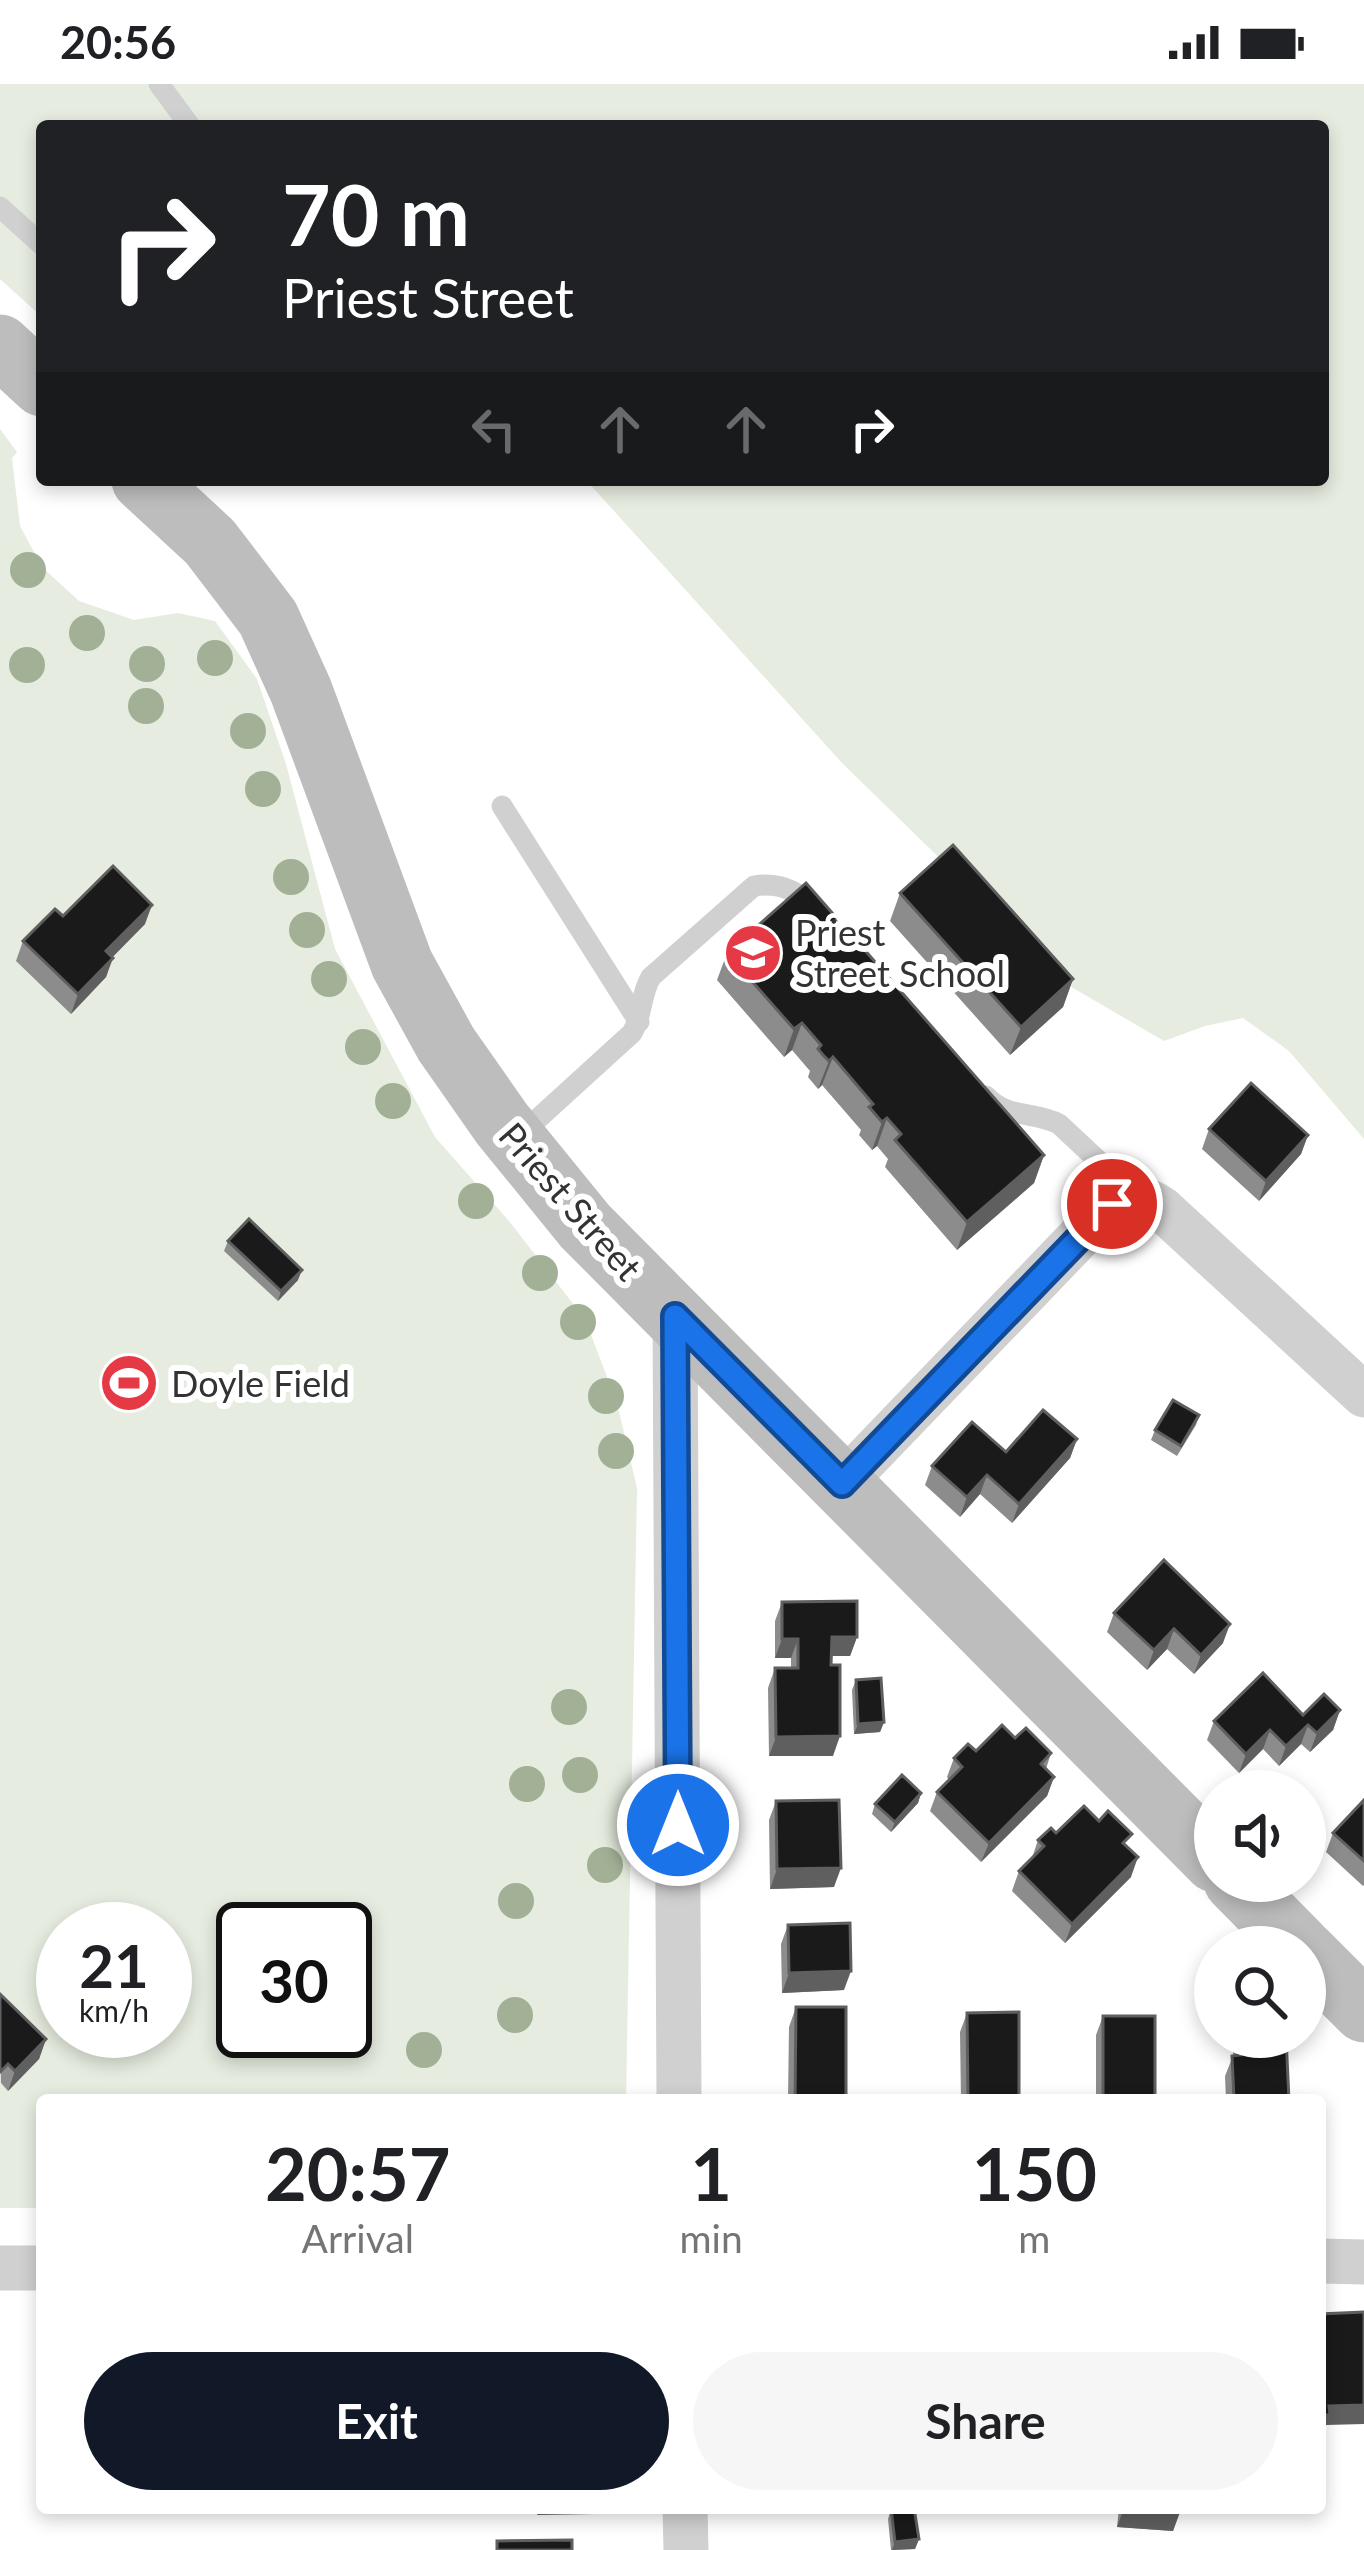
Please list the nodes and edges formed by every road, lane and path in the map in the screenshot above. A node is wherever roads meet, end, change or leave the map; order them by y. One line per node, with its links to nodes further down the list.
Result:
1 (159, 84): 2 (lane)
2 (186, 120)
3 (0, 207): 4 (lane)
4 (36, 239)
5 (0, 346): 6 (main road)
6 (36, 380)
7 (149, 486): 12 (main road, Priest Street)
8 (502, 806): 10 (lane)
9 (824, 918): 10 (lane)
10 (639, 1022): 12 (lane)
11 (963, 1071): 13 (lane)
12 (514, 1140): 14 (main road, Priest Street)
13 (1135, 1196): 15 (street); 16 (street)
14 (675, 1316): 16 (main road, Priest Street); 22 (street)
15 (1364, 1395)
16 (842, 1484): 17 (main road, Priest Street)
17 (1194, 1840)
18 (1255, 1902): 19 (main road)
19 (1280, 1926)
20 (1326, 1972): 21 (main road)
21 (1364, 2011)
22 (679, 2094)
23 (1326, 2261): 24 (street)
24 (1364, 2262)
25 (0, 2268): 26 (street)
26 (36, 2268)
27 (685, 2514): 28 (street)
28 (686, 2550)

